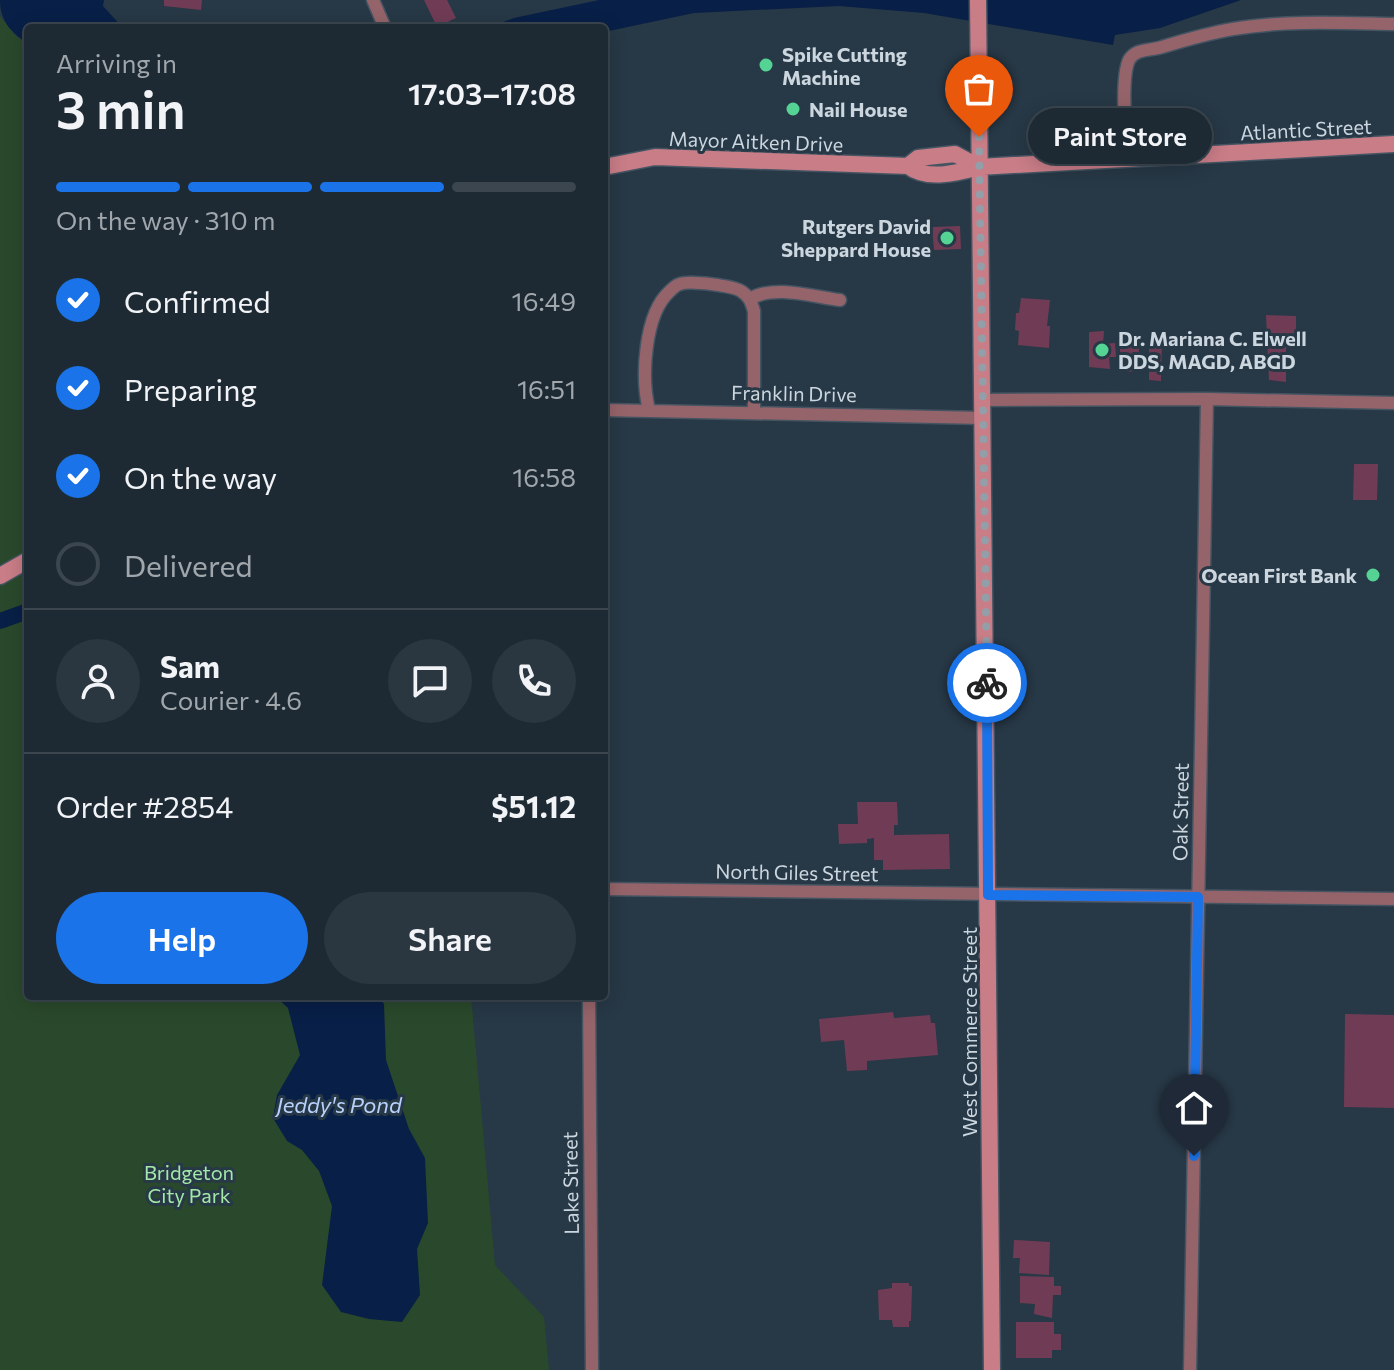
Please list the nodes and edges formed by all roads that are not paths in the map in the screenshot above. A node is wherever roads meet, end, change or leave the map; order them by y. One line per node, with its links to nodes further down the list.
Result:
1 (373, 0): 3 (street)
2 (978, 0): 8 (street, West Commerce Street)
3 (383, 24)
4 (1394, 24): 6 (street)
5 (1394, 144): 6 (street, Atlantic Street)
6 (1128, 159): 8 (street, Atlantic Street)
7 (608, 166): 8 (street, Mayor Aitken Drive)
8 (979, 167): 12 (street, West Commerce Street)
9 (750, 299): 10 (street); 15 (street); 16 (street)
10 (840, 300)
11 (1207, 399): 12 (street); 13 (street); 22 (street, Oak Street)
12 (983, 400): 17 (street, West Commerce Street)
13 (1394, 403)
14 (608, 410): 15 (street, Franklin Drive)
15 (649, 410): 16 (street, Franklin Drive)
16 (754, 412): 17 (street, Franklin Drive)
17 (983, 418): 21 (street, West Commerce Street)
18 (24, 562): 19 (street)
19 (0, 576)
20 (608, 889): 21 (street, North Giles Street)
21 (988, 895): 22 (street, North Giles Street); 26 (street, West Commerce Street)
22 (1198, 897): 23 (street, North Giles Street); 27 (street, Oak Street)
23 (1394, 899)
24 (589, 1000): 25 (street, Lake Street)
25 (592, 1370)
26 (992, 1370)
27 (1190, 1370)

